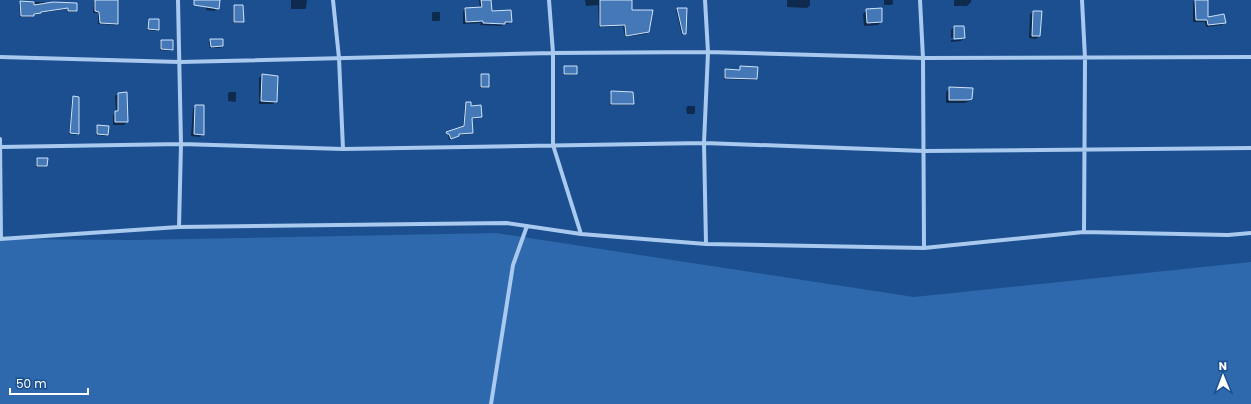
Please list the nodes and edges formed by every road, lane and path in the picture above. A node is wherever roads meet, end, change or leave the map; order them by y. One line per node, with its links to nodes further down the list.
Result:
1 (178, 0): 14 (street)
2 (333, 0): 11 (street)
3 (549, 0): 8 (street)
4 (705, 0): 7 (street)
5 (920, 0): 12 (street)
6 (1082, 0): 13 (street)
7 (708, 52): 8 (street); 12 (street); 16 (street)
8 (553, 53): 11 (street); 18 (street)
9 (0, 57): 14 (street)
10 (1251, 57): 13 (street)
11 (339, 58): 14 (street); 21 (street)
12 (923, 58): 13 (street); 23 (street)
13 (1085, 58): 22 (street)
14 (180, 62): 17 (street)
15 (0, 139): 19 (street)
16 (704, 142): 18 (street); 23 (street); 30 (street)
17 (181, 144): 19 (street); 21 (street); 25 (street)
18 (553, 145): 21 (street); 28 (street)
19 (0, 146): 29 (street)
20 (1251, 148): 22 (street)
21 (343, 149)
22 (1085, 149): 23 (street); 26 (street)
23 (924, 151): 31 (street)
24 (527, 226): 25 (street); 28 (street); 32 (street)
25 (179, 227): 29 (street)
26 (1084, 232): 27 (street); 31 (street)
27 (1251, 233)
28 (581, 234): 30 (street)
29 (1, 239)
30 (706, 244): 31 (street)
31 (924, 248)
32 (491, 404)

